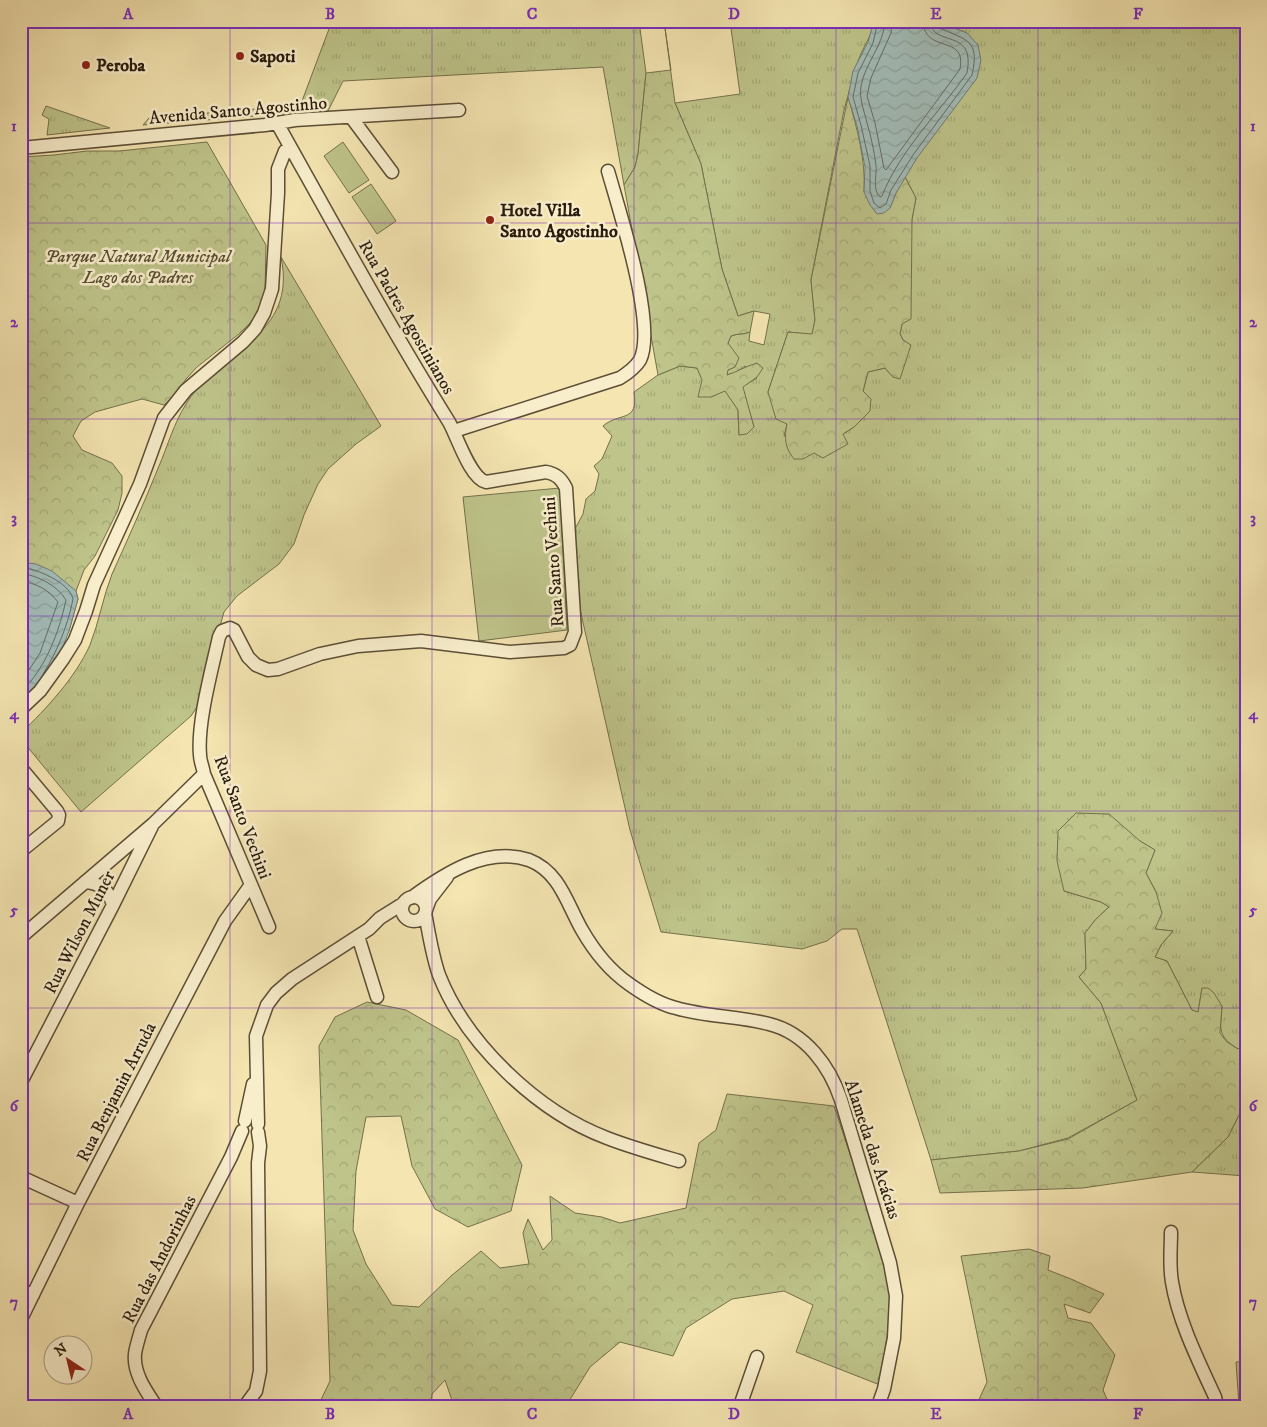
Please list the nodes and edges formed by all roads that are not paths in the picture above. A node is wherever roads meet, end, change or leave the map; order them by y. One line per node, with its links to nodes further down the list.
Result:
1 (459, 110): 2 (street, Avenida Santo Agostinho)
2 (352, 117): 3 (street, Avenida Santo Agostinho); 7 (street)
3 (277, 123): 4 (street, Rua Padres Agostinianos); 5 (street, Avenida Santo Agostinho)
4 (290, 147): 8 (street, Rua Padres Agostinianos); 10 (street)
5 (21, 148)
6 (608, 171): 8 (street)
7 (392, 172)
8 (454, 431): 9 (street, Rua Padres Agostinianos)
9 (534, 474): 12 (street, Rua Santo Vechini)
10 (21, 709)
11 (24, 765): 14 (street)
12 (204, 774): 13 (street); 17 (street, Rua Santo Vechini)
13 (153, 824): 16 (street); 19 (street, Rua Wilson Muner)
14 (21, 851)
15 (450, 873): 18 (street, Alameda das Acácias); 20 (street); 39 (street, Alameda das Acácias)
16 (85, 882): 19 (street); 24 (street)
17 (250, 886): 22 (street, Rua Santo Vechini); 31 (street, Rua Benjamin Arruda)
18 (407, 900): 20 (street); 21 (street); 23 (street, Rua das Andorinhas)
19 (112, 905): 27 (street, Rua Wilson Muner)
20 (426, 911): 21 (street); 25 (street)
21 (409, 920): 23 (street, Rua das Andorinhas); 25 (street)
22 (269, 927)
23 (364, 932): 26 (street); 28 (street, Rua das Andorinhas)
24 (21, 937)
25 (429, 940): 29 (street)
26 (377, 997)
27 (21, 1082)
28 (250, 1130): 36 (street, Rua das Andorinhas); 37 (street, Rua das Andorinhas)
29 (679, 1161)
30 (21, 1177): 31 (street)
31 (78, 1204): 33 (street, Rua Benjamin Arruda)
32 (1171, 1232): 40 (street)
33 (27, 1293): 34 (street, Rua Benjamin Arruda)
34 (21, 1318)
35 (757, 1357): 38 (street)
36 (156, 1406)
37 (245, 1406)
38 (740, 1406)
39 (878, 1406)
40 (1217, 1406)

